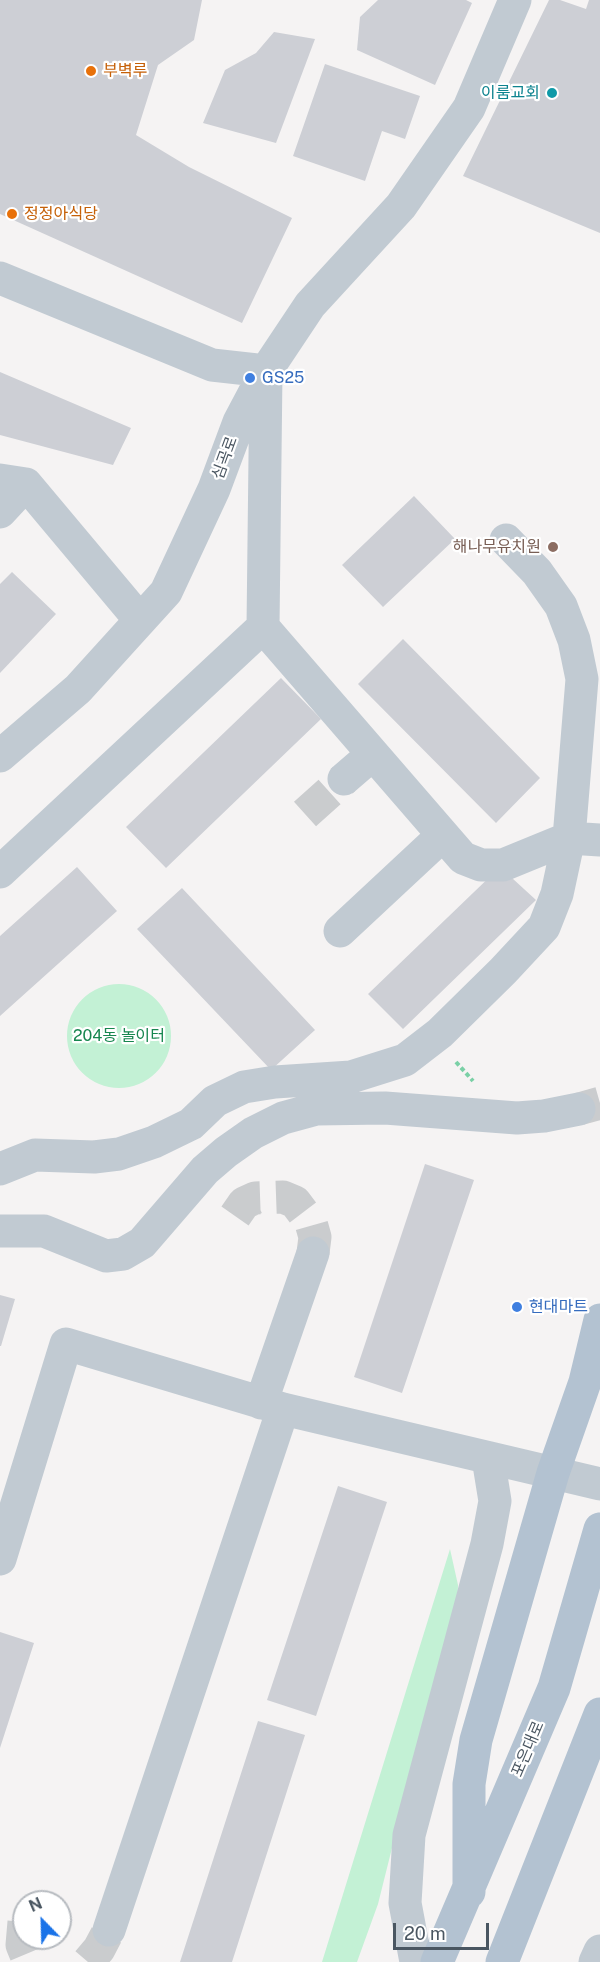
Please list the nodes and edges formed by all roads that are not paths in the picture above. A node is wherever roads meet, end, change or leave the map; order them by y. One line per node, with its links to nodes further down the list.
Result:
1 (515, 0): 3 (street, 심곡로)
2 (0, 278): 3 (street)
3 (266, 371): 7 (street, 심곡로); 8 (street)
4 (13, 482): 5 (street); 7 (street)
5 (0, 512)
6 (506, 540): 13 (street)
7 (140, 620): 10 (street, 심곡로)
8 (263, 627): 9 (street); 14 (street)
9 (373, 754): 11 (street); 12 (street)
10 (0, 756)
11 (344, 779)
12 (443, 836): 13 (street); 15 (street)
13 (584, 839): 17 (street)
14 (0, 872)
15 (340, 931)
16 (579, 1109): 18 (street)
17 (0, 1169)
18 (0, 1231)
19 (313, 1253): 21 (street)
20 (600, 1320): 23 (main road)
21 (272, 1406): 22 (street); 26 (street); 29 (street)
22 (489, 1458): 23 (street); 31 (street)
23 (553, 1473): 24 (street); 28 (main road)
24 (600, 1484)
25 (600, 1529): 28 (main road, 포은대로)
26 (0, 1559)
27 (600, 1714): 33 (main road)
28 (469, 1892): 32 (main road, 포은대로)
29 (109, 1930)
30 (600, 1951): 34 (street)
31 (416, 1962)
32 (437, 1962)
33 (502, 1962)
34 (595, 1962)

